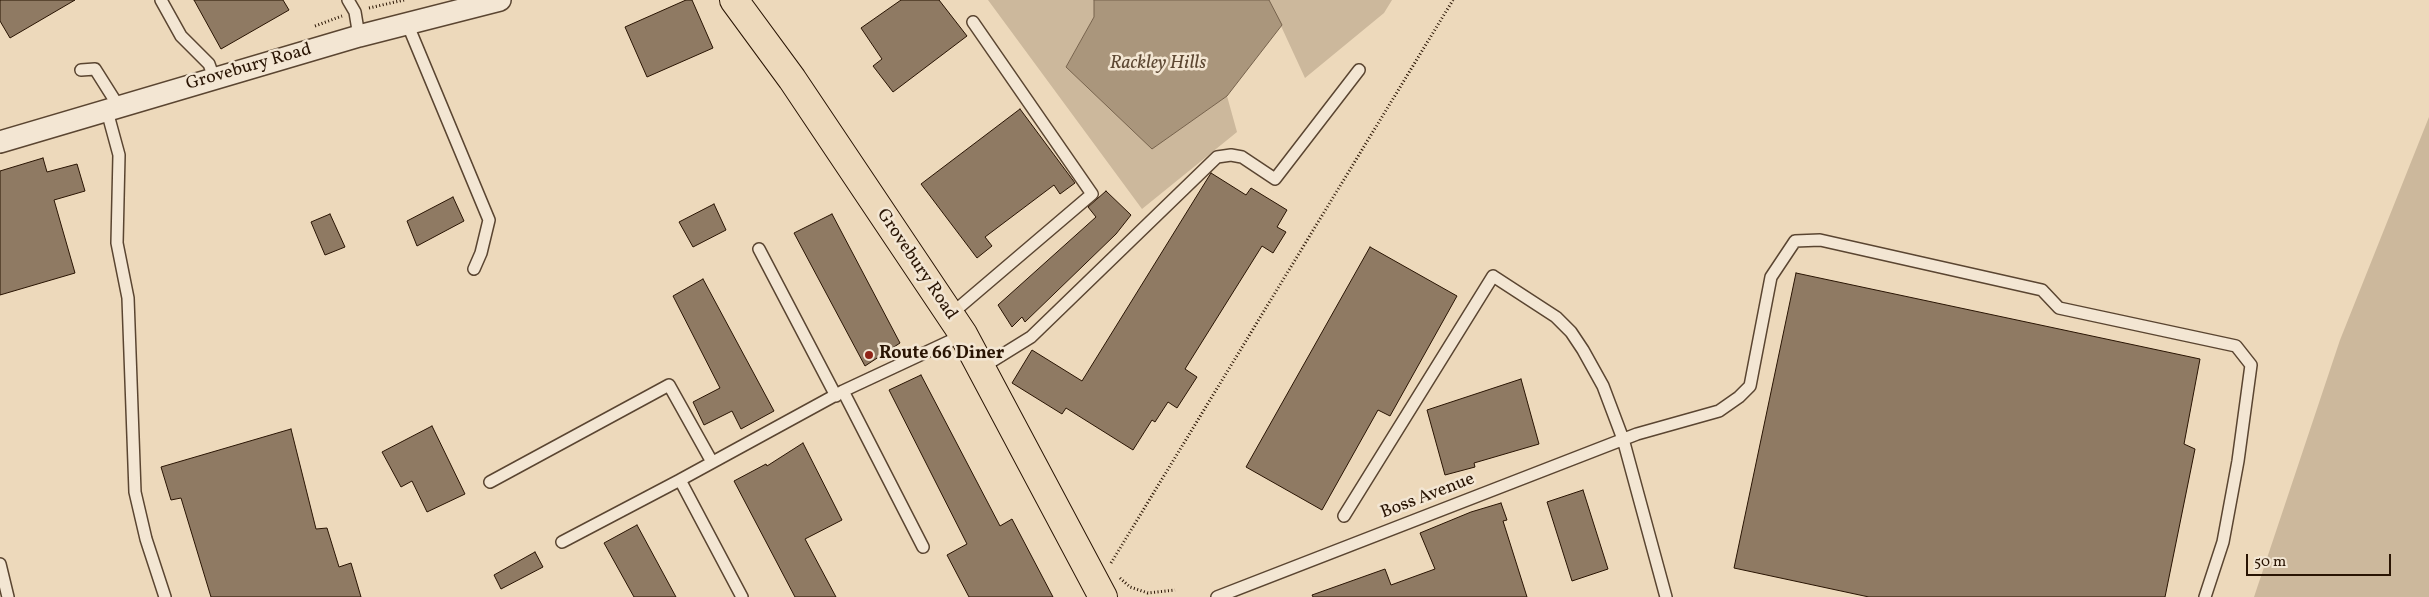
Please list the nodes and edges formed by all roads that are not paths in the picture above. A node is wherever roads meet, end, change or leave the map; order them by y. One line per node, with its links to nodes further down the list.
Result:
1 (161, 0): 10 (lane)
2 (348, 0): 7 (lane)
3 (500, 0): 6 (street, Grovebury Road)
4 (734, 0): 15 (main road, Grovebury Road)
5 (973, 22): 15 (lane)
6 (407, 23): 7 (street, Grovebury Road); 14 (lane)
7 (359, 36): 10 (street, Grovebury Road)
8 (81, 70): 11 (lane)
9 (1359, 70): 16 (lane)
10 (214, 78): 11 (street, Grovebury Road)
11 (113, 109): 12 (street, Grovebury Road); 28 (lane)
12 (0, 142)
13 (759, 249): 17 (lane)
14 (474, 269)
15 (957, 325): 16 (main road, Grovebury Road); 17 (lane)
16 (981, 368): 26 (main road, Grovebury Road)
17 (839, 393): 19 (lane); 24 (lane)
18 (1623, 440): 22 (lane); 30 (lane, Boss Avenue); 31 (lane); 32 (lane, Boss Avenue)
19 (712, 462): 20 (lane); 21 (lane)
20 (680, 480): 23 (lane); 29 (lane)
21 (490, 482)
22 (1344, 516)
23 (562, 542)
24 (923, 547)
25 (0, 564): 27 (lane)
26 (1110, 586)
27 (8, 597)
28 (165, 597)
29 (742, 597)
30 (1217, 597)
31 (1666, 597)
32 (2205, 597)

